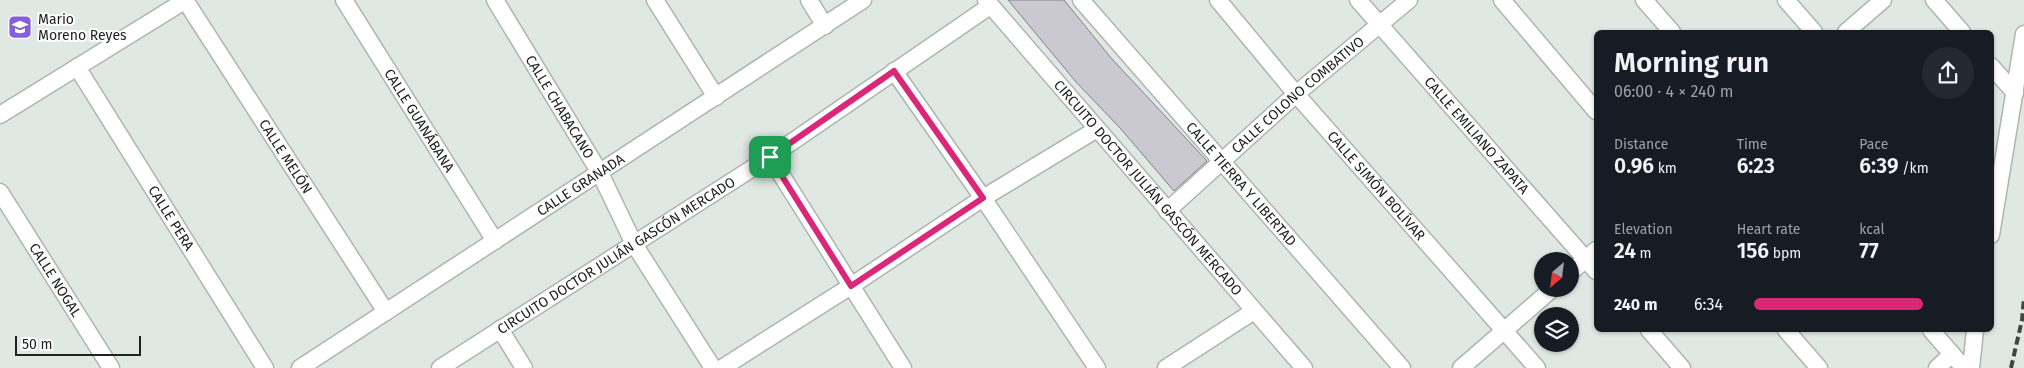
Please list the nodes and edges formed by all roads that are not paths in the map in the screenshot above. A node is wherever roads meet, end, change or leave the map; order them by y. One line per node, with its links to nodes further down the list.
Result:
1 (186, 0): 24 (street); 47 (street, CALLE MELÓN)
2 (344, 0): 40 (street, CALLE GUANÁBANA)
3 (495, 0): 35 (street, CALLE CHABACANO)
4 (655, 0): 29 (street)
5 (809, 0): 17 (street)
6 (1081, 0): 34 (street, CALLE TIERRA Y LIBERTAD)
7 (1218, 0): 28 (street, CALLE SIMÓN BOLÍVAR)
8 (1358, 0): 18 (street, CALLE EMILIANO ZAPATA)
9 (1409, 0): 18 (street, CALLE COLONO COMBATIVO)
10 (1502, 0): 30 (street)
11 (1644, 0): 19 (street)
12 (1786, 0): 20 (street)
13 (1883, 0): 21 (street)
14 (1934, 0): 22 (street)
15 (863, 1): 17 (street, CALLE GRANADA)
16 (988, 3): 26 (street, CIRCUITO DOCTOR JULIÁN GASCÓN MERCADO); 32 (street, CIRCUITO DOCTOR JULIÁN GASCÓN MERCADO)
17 (826, 26): 29 (street, CALLE GRANADA)
18 (1380, 26): 28 (street, CALLE COLONO COMBATIVO); 42 (street, CALLE EMILIANO ZAPATA)
19 (1670, 30)
20 (1812, 30)
21 (1848, 30)
22 (1960, 30)
23 (2024, 34): 27 (street)
24 (77, 67): 31 (street); 56 (street, CALLE PERA)
25 (1994, 69): 27 (street)
26 (894, 71): 33 (street, CIRCUITO DOCTOR JULIÁN GASCÓN MERCADO); 37 (street)
27 (2015, 93): 39 (street)
28 (1296, 94): 34 (street, CALLE COLONO COMBATIVO); 49 (street, CALLE SIMÓN BOLÍVAR)
29 (716, 97): 35 (street, CALLE GRANADA)
30 (1594, 109)
31 (0, 115)
32 (1097, 129): 37 (street); 38 (street, CIRCUITO DOCTOR JULIÁN GASCÓN MERCADO)
33 (770, 157): 41 (street, CIRCUITO DOCTOR JULIÁN GASCÓN MERCADO); 44 (street)
34 (1221, 161): 38 (street, CALLE COLONO COMBATIVO); 66 (street, CALLE TIERRA Y LIBERTAD)
35 (600, 173): 40 (street, CALLE GRANADA); 41 (street, CALLE CHABACANO)
36 (0, 192): 55 (street, CALLE NOGAL)
37 (983, 198): 44 (street); 63 (street)
38 (1167, 211): 46 (street, CIRCUITO DOCTOR JULIÁN GASCÓN MERCADO)
39 (1994, 216)
40 (495, 241): 47 (street, CALLE GRANADA)
41 (634, 244): 48 (street, CIRCUITO DOCTOR JULIÁN GASCÓN MERCADO); 60 (street, CALLE CHABACANO)
42 (1593, 260): 43 (street)
43 (1579, 268)
44 (851, 286): 61 (street); 62 (street)
45 (1541, 298): 49 (street)
46 (1254, 311): 64 (street); 65 (street, CIRCUITO DOCTOR JULIÁN GASCÓN MERCADO)
47 (386, 312): 57 (street, CALLE GRANADA)
48 (500, 330): 58 (street, CIRCUITO DOCTOR JULIÁN GASCÓN MERCADO); 59 (street)
49 (1504, 330): 67 (street); 68 (street, CALLE SIMÓN BOLÍVAR)
50 (1650, 332): 69 (street)
51 (1788, 332): 70 (street)
52 (1933, 332): 54 (street)
53 (1975, 332): 73 (street)
54 (1952, 354): 71 (street); 72 (street)
55 (111, 368)
56 (265, 368)
57 (300, 368)
58 (440, 368)
59 (524, 368)
60 (712, 368)
61 (722, 368)
62 (903, 368)
63 (1098, 368)
64 (1166, 368)
65 (1304, 368)
66 (1402, 368)
67 (1461, 368)
68 (1537, 368)
69 (1682, 368)
70 (1819, 368)
71 (1937, 368)
72 (1964, 368)
73 (1971, 368)

